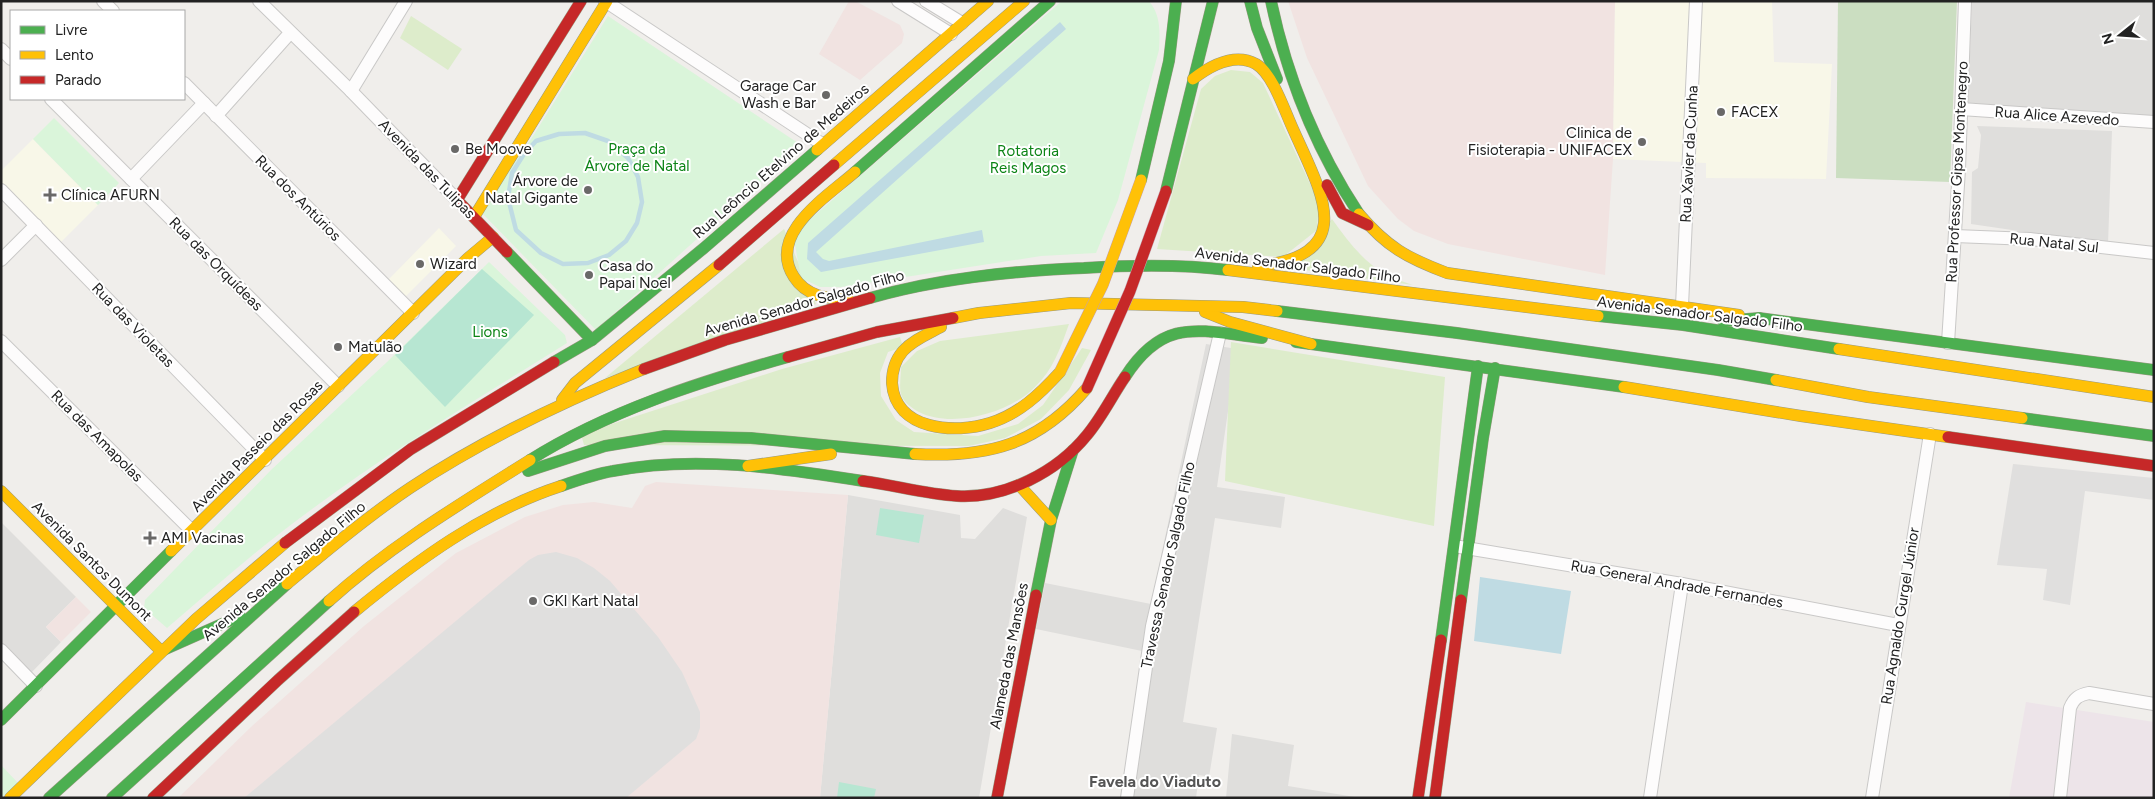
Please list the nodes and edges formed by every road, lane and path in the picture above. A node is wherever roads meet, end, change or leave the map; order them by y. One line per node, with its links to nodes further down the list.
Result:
1 (259, 1): 19 (street, Avenida das Tulipas)
2 (406, 1): 25 (street)
3 (581, 1): 34 (main road)
4 (898, 1): 20 (street)
5 (926, 1): 18 (street)
6 (988, 1): 18 (main road, Rua Leôncio Etelvino de Medeiros)
7 (1024, 1): 60 (main road)
8 (1050, 1): 43 (main road)
9 (1165, 1): 17 (main road)
10 (1176, 1): 17 (main road)
11 (1214, 1): 23 (main road)
12 (1250, 1): 37 (main road)
13 (1271, 1): 37 (main road, Avenida Senador Salgado Filho)
14 (1696, 1): 45 (street, Rua Xavier da Cunha)
15 (1965, 1): 28 (street, Rua Professor Gipse Montenegro)
16 (606, 2): 31 (street); 35 (main road)
17 (1175, 18): 47 (main road, bridge)
18 (962, 24): 20 (main road, Rua Leôncio Etelvino de Medeiros)
19 (290, 33): 25 (street, Avenida das Tulipas); 29 (street)
20 (951, 34): 31 (main road, Rua Leôncio Etelvino de Medeiros)
21 (1, 49): 22 (street)
22 (10, 58)
23 (1193, 79): 42 (main road); 65 (main road, bridge)
24 (185, 84): 27 (street, Rua dos Antúrios)
25 (351, 92): 34 (street, Avenida das Tulipas)
26 (52, 100): 32 (street, Rua das Orquídeas)
27 (204, 103): 29 (street, Rua dos Antúrios); 32 (street)
28 (1961, 110): 30 (street, Rua Alice Azevedo); 38 (street, Rua Professor Gipse Montenegro)
29 (216, 116): 46 (street, Rua dos Antúrios)
30 (2154, 122)
31 (822, 144): 51 (main road, Rua Leôncio Etelvino de Medeiros)
32 (131, 179): 58 (street, Rua das Orquídeas)
33 (1, 190): 36 (street, Rua das Violetas)
34 (456, 200): 35 (main road, Avenida das Tulipas)
35 (474, 217): 39 (main road, Avenida das Tulipas)
36 (36, 225): 41 (street); 67 (street, Rua das Violetas)
37 (1368, 225): 45 (main road, Avenida Senador Salgado Filho)
38 (1955, 236): 40 (street, Rua Natal Sul); 53 (street, Rua Professor Gipse Montenegro)
39 (492, 237): 46 (main road, Avenida Passeio das Rosas); 51 (main road, Avenida das Tulipas)
40 (2154, 254)
41 (1, 260)
42 (1205, 266): 43 (main road, Avenida Senador Salgado Filho); 49 (main road, Avenida Senador Salgado Filho)
43 (861, 299): 60 (main road, Avenida Senador Salgado Filho)
44 (1190, 306): 47 (main road); 54 (main road); 61 (main road)
45 (1682, 306): 48 (main road, Avenida Senador Salgado Filho)
46 (413, 313): 58 (main road, Avenida Passeio das Rosas)
47 (957, 318): 71 (main road)
48 (1759, 318): 49 (main road); 53 (main road, Avenida Senador Salgado Filho)
49 (1682, 324): 59 (main road, Avenida Senador Salgado Filho)
50 (1220, 333): 54 (main road); 66 (main road); 93 (street, Travessa Senador Salgado Filho)
51 (592, 340): 82 (main road, Avenida Senador Salgado Filho)
52 (1, 341): 74 (street, Rua das Amapolas)
53 (1948, 343): 57 (main road, Avenida Senador Salgado Filho)
54 (1311, 344): 55 (main road)
55 (1478, 366): 56 (main road); 75 (main road)
56 (1495, 368): 62 (main road); 76 (main road)
57 (2154, 370)
58 (338, 386): 67 (main road, Avenida Passeio das Rosas)
59 (2154, 397)
60 (559, 404): 79 (main road, Avenida Senador Salgado Filho)
61 (2132, 433): 63 (main road); 64 (main road)
62 (1930, 434): 69 (main road); 80 (street, Rua Agnaldo Gurgel Júnior)
63 (2154, 436)
64 (2154, 443)
65 (868, 449): 68 (main road); 71 (main road)
66 (1072, 450): 70 (main road); 73 (main road, Alameda das Mansões)
67 (265, 460): 74 (main road, Avenida Passeio das Rosas)
68 (748, 466): 70 (main road); 91 (main road)
69 (2154, 466)
70 (1019, 485): 73 (main road)
71 (485, 487): 86 (main road)
72 (1, 491): 78 (main road, Avenida Santos Dumont)
73 (1051, 520): 92 (main road, Alameda das Mansões)
74 (193, 532): 78 (main road, Avenida Passeio das Rosas)
75 (1455, 546): 76 (street, Rua General Andrade Fernandes); 94 (main road)
76 (1468, 548): 77 (street, Rua General Andrade Fernandes); 95 (main road)
77 (1682, 584): 80 (street, Rua General Andrade Fernandes); 96 (street)
78 (116, 607): 82 (main road, Avenida Santos Dumont); 83 (main road, Avenida Passeio das Rosas)
79 (259, 608): 82 (main road); 88 (main road, Avenida Senador Salgado Filho)
80 (1898, 625): 97 (street, Rua Agnaldo Gurgel Júnior)
81 (1, 650): 83 (street)
82 (162, 651): 87 (main road, Avenida Senador Salgado Filho)
83 (36, 686): 85 (main road, Avenida Passeio das Rosas)
84 (2154, 704): 98 (street)
85 (1, 720)
86 (128, 783): 89 (main road); 90 (main road)
87 (10, 798)
88 (49, 798)
89 (112, 798)
90 (119, 798)
91 (153, 798)
92 (996, 798)
93 (1128, 798)
94 (1418, 798)
95 (1435, 798)
96 (1650, 798)
97 (1872, 798)
98 (2060, 798)

